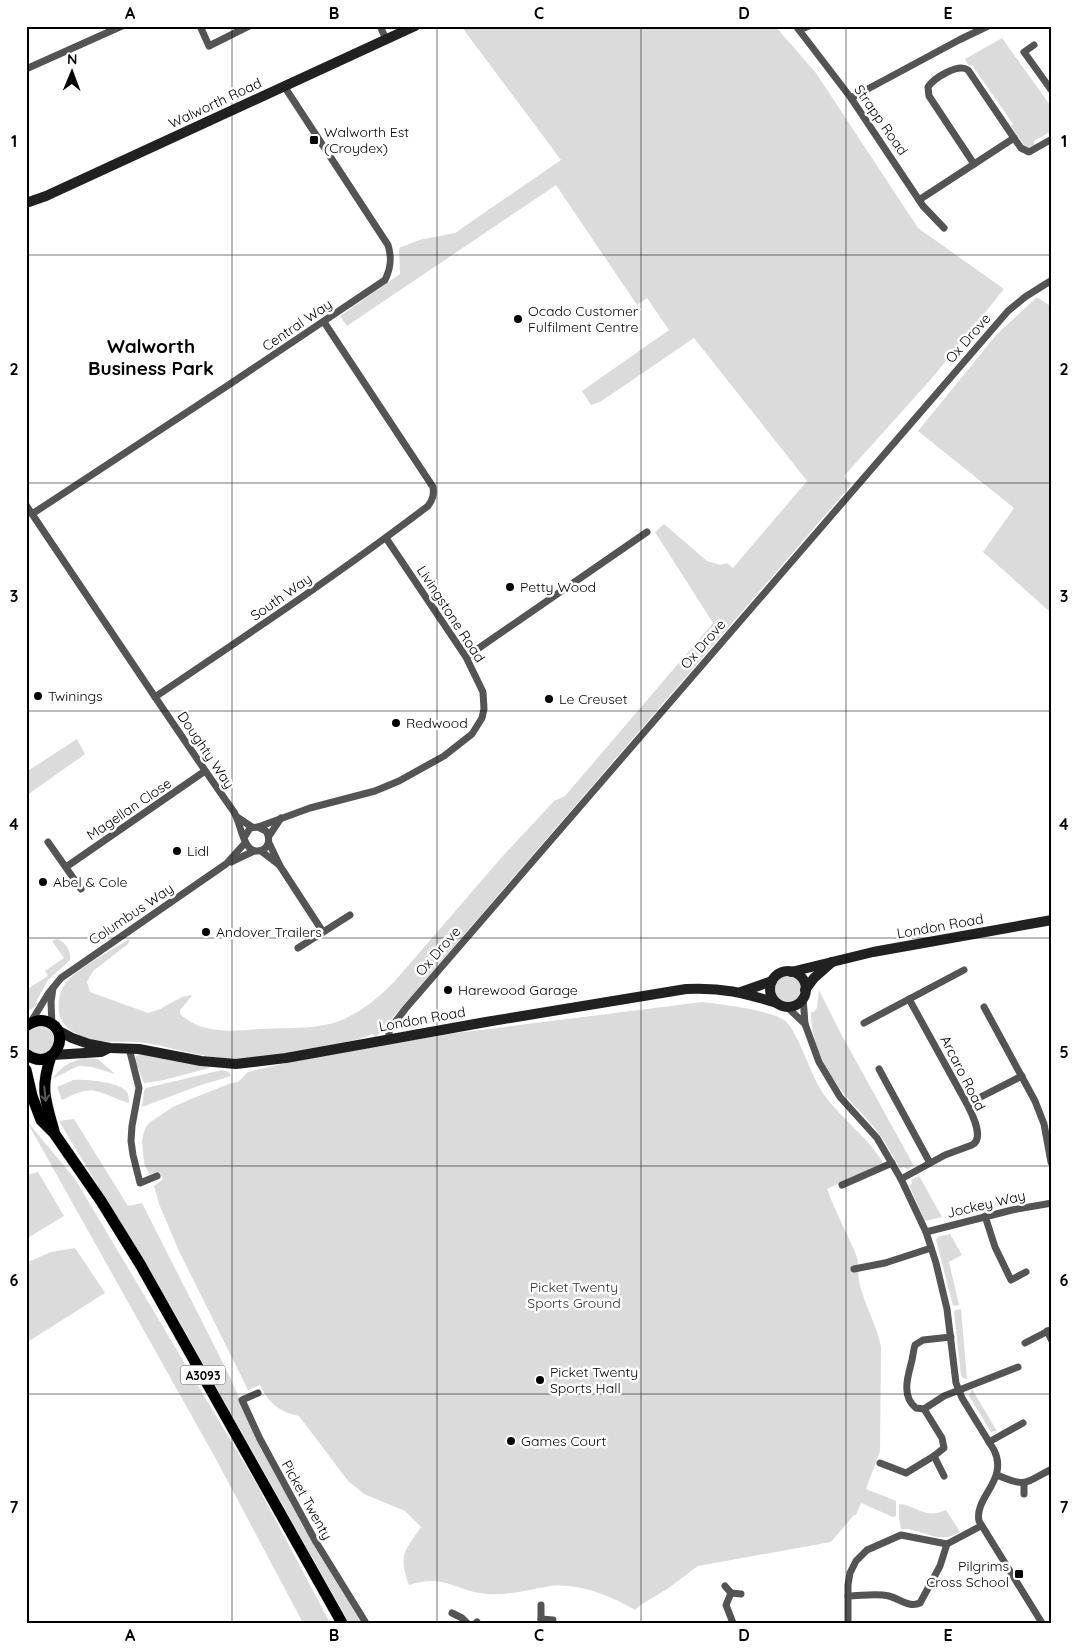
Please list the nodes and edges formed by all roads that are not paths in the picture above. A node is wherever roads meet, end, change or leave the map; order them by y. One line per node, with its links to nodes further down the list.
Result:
1 (122, 26): 11 (street)
2 (200, 26): 3 (street)
3 (250, 26)
4 (380, 26): 9 (street)
5 (415, 26): 9 (main road, Walworth Road)
6 (809, 26): 8 (street)
7 (988, 26): 14 (street)
8 (798, 28): 14 (street, Strapp Road)
9 (386, 38): 12 (main road, Walworth Road)
10 (1034, 45): 13 (street)
11 (26, 69)
12 (284, 86): 19 (main road, Walworth Road); 22 (street, Central Way)
13 (1052, 91)
14 (851, 98): 18 (street, Strapp Road)
15 (1014, 138): 16 (street); 17 (street); 17 (street)
16 (1052, 139)
17 (974, 164): 18 (street)
18 (919, 200): 20 (street, Strapp Road)
19 (26, 203)
20 (944, 228)
21 (1052, 280): 59 (street, Ox Drove)
22 (324, 322): 24 (street, Central Way); 26 (street, South Way)
23 (26, 506): 24 (street)
24 (32, 514): 28 (street)
25 (647, 532): 27 (street)
26 (386, 538): 27 (street, Livingstone Road); 28 (street, South Way)
27 (466, 657): 31 (street, Livingstone Road)
28 (155, 697): 29 (street, Doughty Way)
29 (206, 771): 30 (street, Doughty Way); 39 (street, Magellan Close)
30 (237, 817): 32 (street, Doughty Way); 34 (street, Doughty Way)
31 (281, 818): 32 (street, Livingstone Road); 33 (street)
32 (255, 827): 33 (street); 34 (street)
33 (269, 839): 36 (street); 38 (street)
34 (245, 841): 36 (street); 37 (street, Columbus Way)
35 (48, 842): 39 (street)
36 (258, 851): 37 (street, Columbus Way); 38 (street)
37 (226, 864): 49 (street, Columbus Way)
38 (280, 866): 43 (street)
39 (66, 867): 40 (street)
40 (81, 889)
41 (350, 915): 43 (street)
42 (1052, 920): 45 (main road, London Road)
43 (323, 932): 44 (street)
44 (298, 948)
45 (833, 962): 47 (main road, London Road); 51 (main road)
46 (964, 970): 52 (street)
47 (791, 972): 48 (main road, London Road); 51 (main road)
48 (772, 981): 50 (main road, London Road); 53 (main road)
49 (53, 988): 56 (street, Columbus Way); 58 (street)
50 (740, 992): 53 (main road, London Road); 59 (main road, London Road)
51 (804, 994): 53 (main road); 57 (street)
52 (909, 999): 55 (street); 67 (street, Arcaro Road)
53 (782, 1005): 57 (street)
54 (984, 1007): 66 (street)
55 (864, 1023)
56 (28, 1024): 58 (main road)
57 (805, 1024): 70 (street)
58 (55, 1027): 60 (main road, London Road); 63 (main road)
59 (389, 1039): 61 (main road, London Road)
60 (110, 1048): 61 (main road, London Road); 63 (main road, London Road)
61 (128, 1048): 72 (street)
62 (26, 1054): 63 (main road)
63 (52, 1055): 68 (main road, A3093, one-way to 68)
64 (879, 1069): 71 (street)
65 (26, 1070): 68 (main road, A3093)
66 (1022, 1076): 67 (street); 69 (street)
67 (968, 1104): 71 (street, Arcaro Road)
68 (54, 1133): 108 (main road, A3093)
69 (1050, 1162)
70 (892, 1163): 73 (street); 74 (street)
71 (930, 1164): 73 (street, Arcaro Road)
72 (157, 1176)
73 (900, 1179): 77 (street)
74 (842, 1185)
75 (1052, 1203): 76 (street, Jockey Way)
76 (985, 1216): 77 (street, Jockey Way); 80 (street)
77 (926, 1232): 78 (street)
78 (931, 1248): 79 (street); 82 (street)
79 (854, 1269)
80 (1026, 1272)
81 (1049, 1330): 83 (street); 84 (street)
82 (951, 1337): 86 (street); 88 (street)
83 (1052, 1341)
84 (1025, 1343)
85 (1018, 1367): 86 (street)
86 (958, 1389): 88 (street); 90 (street)
87 (258, 1393): 109 (street, Picket Twenty)
88 (924, 1409): 91 (street)
89 (1022, 1423): 90 (street)
90 (988, 1442): 94 (street)
91 (934, 1456): 92 (street); 95 (street)
92 (880, 1463)
93 (1052, 1469): 96 (street)
94 (997, 1475): 96 (street); 98 (street)
95 (944, 1476)
96 (1024, 1484): 97 (street)
97 (1024, 1494)
98 (981, 1526): 99 (street); 113 (street)
99 (947, 1544): 103 (street); 103 (street)
100 (725, 1586): 101 (street)
101 (730, 1593): 102 (street); 111 (street)
102 (741, 1594)
103 (848, 1596): 112 (street)
104 (541, 1605): 107 (street)
105 (452, 1613): 110 (street)
106 (553, 1620): 107 (street)
107 (541, 1621)
108 (342, 1623)
109 (366, 1623)
110 (467, 1623)
111 (734, 1623)
112 (848, 1623)
113 (1042, 1623)

